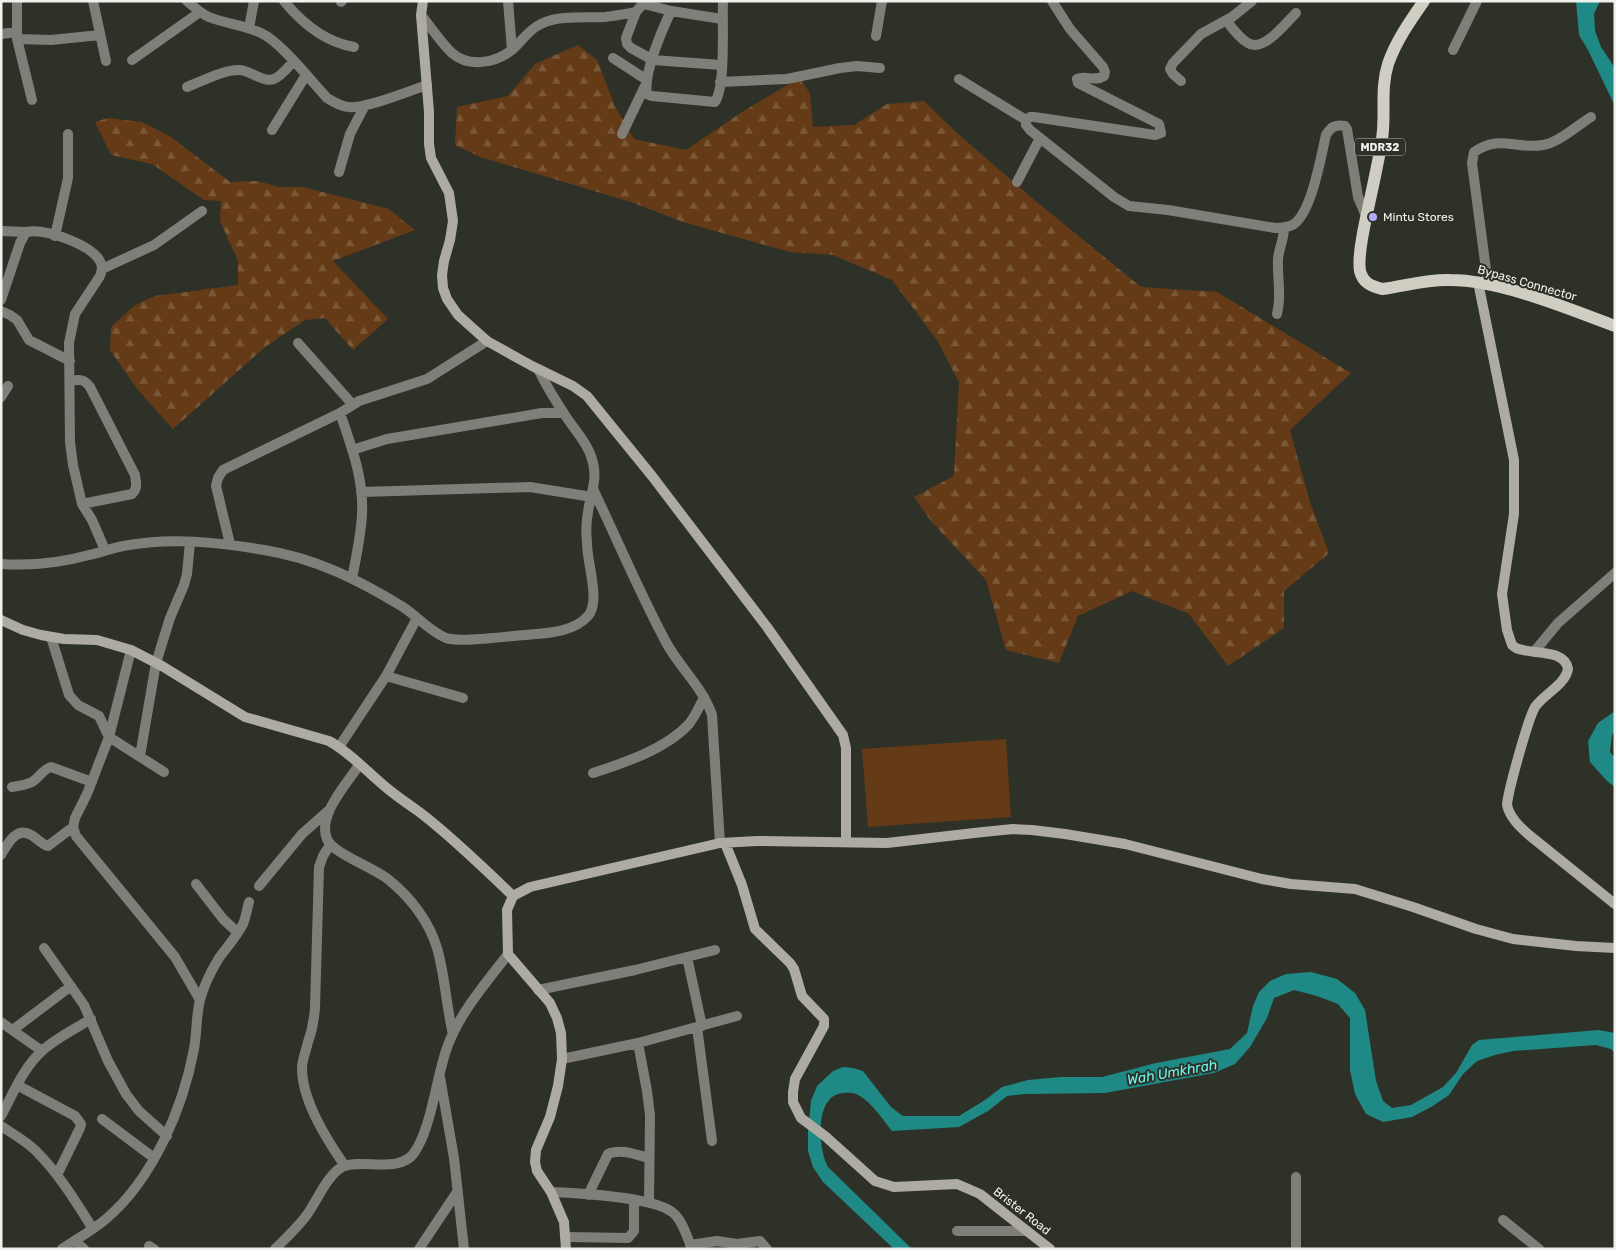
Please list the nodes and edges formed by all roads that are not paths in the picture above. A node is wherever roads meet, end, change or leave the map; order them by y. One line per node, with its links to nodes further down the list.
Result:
1 (17, 1): 25 (street)
2 (93, 1): 24 (street)
3 (187, 1): 16 (street)
4 (254, 1): 22 (street)
5 (284, 1): 27 (street)
6 (423, 1): 19 (street)
7 (508, 1): 28 (street)
8 (723, 1): 20 (street)
9 (882, 1): 26 (street)
10 (1052, 1): 47 (street)
11 (1252, 1): 21 (street)
12 (1424, 1): 55 (main road, Bypass Connector / MDR32)
13 (1476, 1): 29 (street)
14 (645, 2): 15 (street); 17 (street)
15 (671, 11): 20 (street); 32 (street)
16 (200, 12): 22 (street); 31 (street)
17 (636, 12): 28 (street); 32 (street)
18 (1296, 13): 21 (street)
19 (421, 15): 28 (street); 43 (street)
20 (722, 19): 35 (street)
21 (1226, 20): 39 (street)
22 (249, 28): 34 (street)
23 (1, 34): 25 (street)
24 (100, 35): 25 (street); 33 (street)
25 (17, 36): 44 (street)
26 (876, 36)
27 (354, 47)
28 (512, 50)
29 (1453, 50)
30 (613, 58): 41 (street)
31 (132, 60)
32 (653, 60): 35 (street); 41 (street)
33 (106, 61)
34 (293, 62): 37 (street); 42 (street)
35 (721, 65): 40 (street)
36 (880, 68): 40 (street)
37 (306, 75): 45 (street); 48 (street)
38 (959, 79): 47 (street)
39 (1181, 81)
40 (720, 82): 41 (street)
41 (646, 83): 50 (street)
42 (187, 87)
43 (427, 91): 45 (street); 66 (street)
44 (32, 100)
45 (362, 110): 52 (street)
46 (1591, 117): 61 (street)
47 (1026, 120): 51 (street)
48 (272, 130)
49 (68, 134): 59 (street)
50 (622, 134)
51 (1040, 138): 53 (street); 56 (street)
52 (339, 172)
53 (1017, 182)
54 (202, 211): 60 (street)
55 (1366, 216): 56 (street); 61 (main road, Bypass Connector / MDR32)
56 (1284, 228): 64 (street)
57 (1, 231): 58 (street)
58 (26, 232): 59 (street); 62 (street)
59 (55, 236): 60 (street)
60 (102, 269): 68 (street)
61 (1483, 283): 65 (main road, Bypass Connector / MDR32); 90 (street)
62 (1, 300)
63 (1, 311): 68 (street)
64 (1277, 314)
65 (1615, 326)
66 (487, 341): 69 (street); 73 (street)
67 (298, 343): 73 (street)
68 (70, 361): 70 (street)
69 (538, 369): 74 (street); 105 (street)
70 (70, 381): 79 (street); 79 (street)
71 (8, 386): 72 (street)
72 (1, 397)
73 (353, 405): 75 (street)
74 (563, 412): 76 (street); 78 (street)
75 (340, 413): 76 (street); 81 (street)
76 (352, 450): 77 (street)
77 (361, 492): 78 (street); 85 (street)
78 (593, 493): 86 (street); 93 (street)
79 (82, 504): 82 (street)
80 (190, 542): 81 (street); 82 (street); 91 (street)
81 (230, 544): 85 (street)
82 (105, 550): 83 (street)
83 (1, 564)
84 (1615, 573): 90 (street)
85 (352, 578): 86 (street)
86 (417, 618): 92 (street)
87 (2, 621): 88 (street)
88 (51, 637): 89 (street); 95 (street)
89 (131, 650): 91 (street); 95 (street)
90 (1534, 652): 113 (street)
91 (156, 662): 96 (street); 97 (street)
92 (386, 676): 94 (street); 96 (street)
93 (704, 697): 100 (street); 106 (street)
94 (463, 698)
95 (109, 737): 97 (street); 101 (street)
96 (340, 747): 98 (street)
97 (140, 756): 99 (street)
98 (359, 765): 103 (street); 111 (street)
99 (164, 772)
100 (593, 774)
101 (92, 782): 102 (street); 104 (street)
102 (12, 787)
103 (328, 811): 107 (street); 110 (street)
104 (73, 827): 108 (street); 122 (street)
105 (846, 842): 106 (street); 116 (street)
106 (723, 843): 111 (street); 152 (street, Brister Road)
107 (330, 845): 128 (street); 141 (street)
108 (1, 855)
109 (196, 884): 114 (street)
110 (259, 886)
111 (513, 896): 118 (street)
112 (250, 902): 114 (street)
113 (1615, 904)
114 (237, 932): 122 (street)
115 (44, 948): 120 (street)
116 (1615, 948)
117 (715, 950): 119 (street)
118 (508, 954): 121 (street); 128 (street)
119 (687, 957): 121 (street); 126 (street)
120 (71, 986): 124 (street); 127 (street)
121 (538, 990): 131 (street)
122 (200, 1000): 137 (street)
123 (737, 1016): 126 (street)
124 (91, 1019): 130 (street); 137 (street)
125 (1, 1022): 127 (street)
126 (700, 1026): 129 (street); 138 (street)
127 (14, 1029): 130 (street)
128 (453, 1034): 132 (street)
129 (638, 1043): 131 (street); 140 (street)
130 (42, 1051): 133 (street)
131 (562, 1059): 145 (street)
132 (439, 1074): 141 (street); 144 (street)
133 (18, 1085): 134 (street); 142 (street)
134 (1, 1116)
135 (102, 1118): 139 (street)
136 (1, 1126): 142 (street)
137 (167, 1136): 139 (street)
138 (712, 1141)
139 (154, 1158): 150 (street)
140 (649, 1158): 146 (street); 148 (street)
141 (345, 1166): 158 (street)
142 (57, 1174): 150 (street)
143 (1296, 1177): 164 (street)
144 (456, 1192): 159 (street); 160 (street)
145 (551, 1192): 146 (street); 153 (street)
146 (588, 1195): 147 (street)
147 (634, 1200): 148 (street); 153 (street)
148 (649, 1202): 155 (street)
149 (1503, 1220): 165 (street)
150 (93, 1229): 154 (street)
151 (957, 1231): 152 (street)
152 (1027, 1231): 163 (street, Brister Road)
153 (566, 1237): 161 (street)
154 (75, 1241): 156 (street); 157 (street)
155 (691, 1247): 162 (street)
156 (62, 1249)
157 (84, 1249)
158 (275, 1249)
159 (419, 1249)
160 (464, 1249)
161 (566, 1249)
162 (767, 1249)
163 (1050, 1249)
164 (1296, 1249)
165 (1539, 1249)

